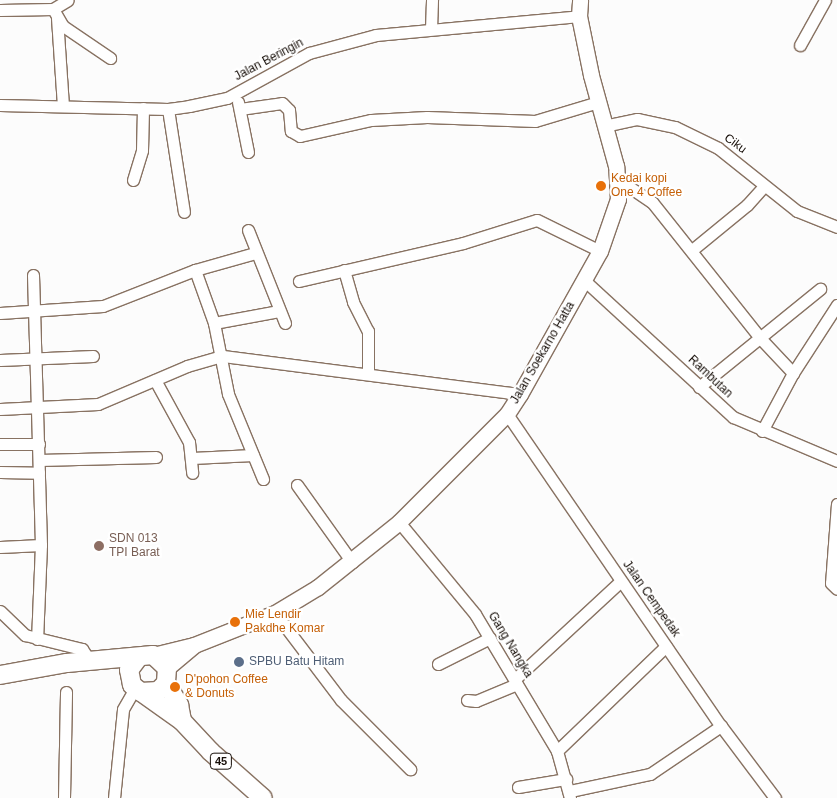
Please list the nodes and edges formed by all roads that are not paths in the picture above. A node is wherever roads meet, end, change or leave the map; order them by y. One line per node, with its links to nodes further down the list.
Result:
1 (68, 0): 6 (street)
2 (432, 0): 8 (street)
3 (580, 0): 7 (main road, Jalan Soekarno Hatta)
4 (825, 0): 9 (street)
5 (0, 10): 6 (street)
6 (55, 14): 10 (street); 14 (street)
7 (579, 16): 8 (street, Jalan Beringin); 12 (main road, Jalan Soekarno Hatta)
8 (431, 29): 11 (street, Jalan Beringin)
9 (800, 46)
10 (110, 58)
11 (236, 93): 16 (street, Jalan Beringin); 17 (street)
12 (598, 102): 17 (street); 18 (main road, Jalan Soekarno Hatta)
13 (0, 104): 14 (street, Jalan Beringin)
14 (63, 106): 15 (street, Jalan Beringin)
15 (143, 108): 16 (street, Jalan Beringin); 20 (street)
16 (168, 109): 23 (street)
17 (240, 109): 19 (street)
18 (604, 126): 21 (main road, Jalan Soekarno Hatta); 22 (street, Ciku)
19 (248, 152)
20 (133, 180)
21 (618, 180): 26 (street); 27 (main road, Jalan Soekarno Hatta)
22 (763, 187): 24 (street, Ciku); 26 (street)
23 (184, 212)
24 (837, 227)
25 (248, 230): 28 (street)
26 (692, 250): 41 (street)
27 (600, 251): 30 (street); 33 (main road, Jalan Soekarno Hatta)
28 (255, 253): 29 (street); 37 (street)
29 (195, 270): 36 (street); 40 (street)
30 (344, 270): 32 (street); 46 (street)
31 (33, 275): 36 (street)
32 (299, 281)
33 (585, 281): 49 (street, Rambutan); 50 (main road, Jalan Soekarno Hatta)
34 (820, 290): 41 (street)
35 (837, 304): 47 (street)
36 (36, 311): 38 (street); 44 (street)
37 (279, 311): 39 (street); 40 (street)
38 (0, 313)
39 (285, 322)
40 (214, 323): 43 (street)
41 (760, 339): 47 (street); 49 (street)
42 (93, 356): 44 (street)
43 (223, 356): 46 (street); 48 (street); 57 (street)
44 (37, 357): 45 (street); 51 (street)
45 (0, 360)
46 (368, 374): 50 (street)
47 (793, 374): 54 (street)
48 (155, 380): 51 (street); 59 (street)
49 (699, 387): 54 (street, Rambutan)
50 (520, 394): 53 (main road, Jalan Soekarno Hatta)
51 (38, 408): 52 (street); 56 (street)
52 (0, 409)
53 (507, 414): 68 (main road, Jalan Soekarno Hatta); 73 (street, Jalan Cempedak)
54 (762, 431): 61 (street, Rambutan)
55 (0, 444): 56 (street)
56 (39, 444): 60 (street)
57 (253, 455): 59 (street); 65 (street)
58 (156, 457): 60 (street)
59 (192, 458): 64 (street)
60 (39, 460): 63 (street)
61 (837, 461)
62 (0, 472): 63 (street)
63 (39, 473): 70 (street)
64 (192, 473)
65 (263, 479)
66 (297, 485): 72 (street)
67 (837, 504): 69 (street)
68 (399, 522): 72 (main road, Jalan Soekarno Hatta); 77 (street, Gang Nangka)
69 (836, 530): 74 (street)
70 (41, 545): 71 (street); 78 (street)
71 (0, 547)
72 (352, 562): 76 (main road, Jalan Soekarno Hatta)
73 (621, 581): 80 (street, Jalan Cempedak); 86 (street)
74 (837, 589)
75 (0, 610): 78 (street)
76 (274, 613): 79 (main road, Jalan Soekarno Hatta); 93 (street)
77 (490, 638): 83 (street); 86 (street, Gang Nangka)
78 (37, 639): 82 (street)
79 (194, 645): 81 (main road, Jalan Soekarno Hatta); 85 (main road, Jalan Soekarno Hatta)
80 (666, 646): 91 (street, Jalan Cempedak); 92 (street)
81 (145, 657): 82 (highway); 85 (highway, 45); 87 (highway)
82 (93, 661): 84 (highway); 87 (highway, 45)
83 (438, 664)
84 (0, 675)
85 (166, 676): 87 (highway); 90 (highway, 45)
86 (516, 682): 89 (street); 92 (street, Gang Nangka)
87 (136, 689): 90 (highway, 45); 98 (street)
88 (66, 692): 97 (street)
89 (467, 700)
90 (182, 722): 99 (highway, 45)
91 (721, 726): 96 (street); 100 (street, Jalan Cempedak)
92 (557, 751): 94 (street, Gang Nangka)
93 (410, 769)
94 (566, 779): 95 (street); 96 (street, Gang Nangka)
95 (518, 787)
96 (570, 795)
97 (64, 798)
98 (114, 798)
99 (263, 798)
100 (774, 798)

